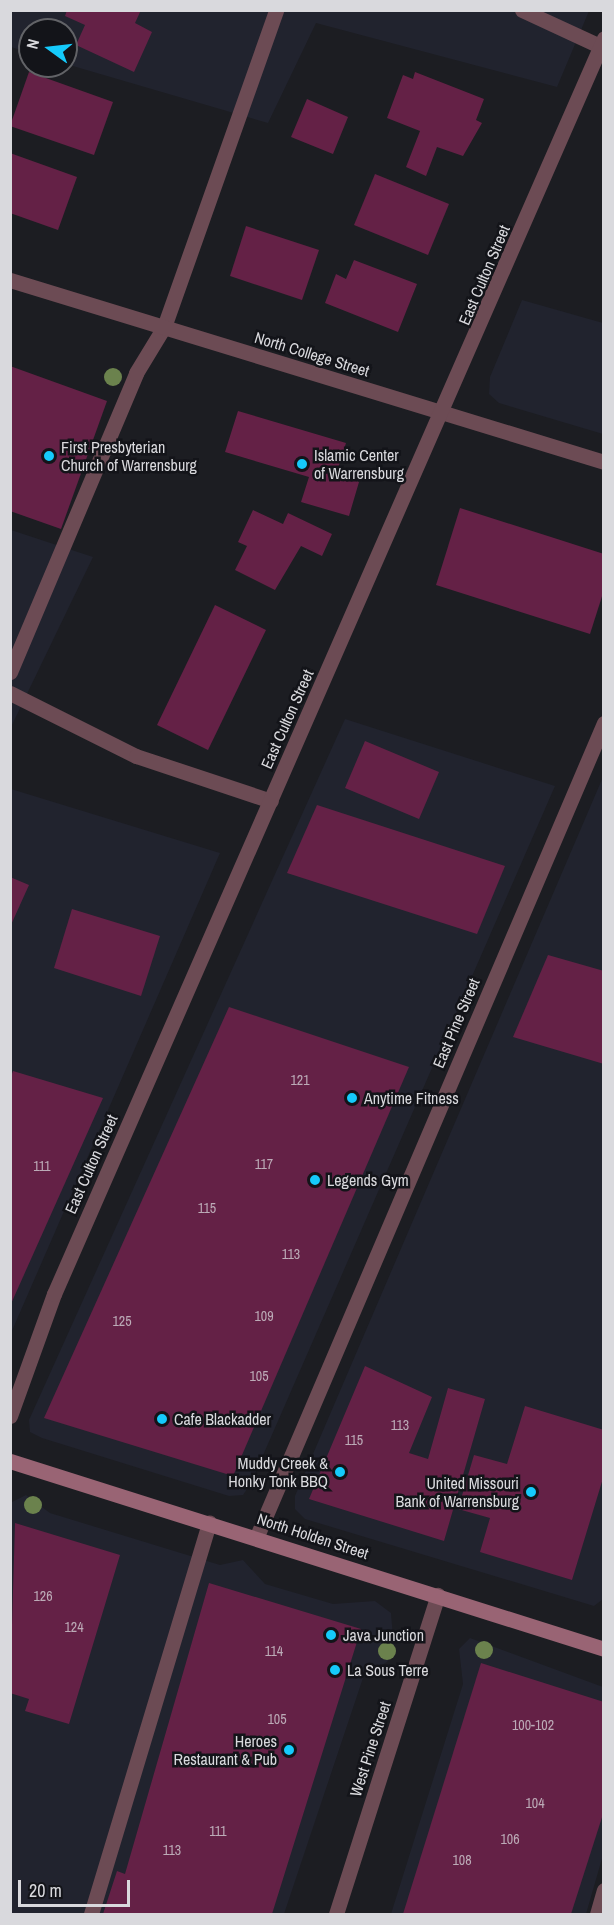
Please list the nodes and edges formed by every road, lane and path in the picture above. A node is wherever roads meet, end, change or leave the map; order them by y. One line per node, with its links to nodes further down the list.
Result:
1 (276, 10): 5 (street)
2 (518, 12): 3 (street)
3 (602, 42): 6 (street, East Culton Street)
4 (10, 280): 5 (street, North College Street)
5 (164, 327): 6 (street, North College Street); 8 (street)
6 (443, 414): 7 (street, North College Street); 11 (street, East Culton Street)
7 (603, 462)
8 (10, 672)
9 (10, 693): 11 (street)
10 (603, 723): 15 (street, East Pine Street)
11 (271, 801): 12 (street, East Culton Street)
12 (10, 1416)
13 (10, 1461): 14 (main road, North Holden Street)
14 (209, 1522): 15 (main road, North Holden Street); 19 (street)
15 (257, 1536): 16 (main road, North Holden Street)
16 (438, 1595): 17 (main road, North Holden Street); 20 (street, West Pine Street)
17 (603, 1649)
18 (603, 1890): 21 (street)
19 (92, 1914)
20 (336, 1914)
21 (597, 1914)

